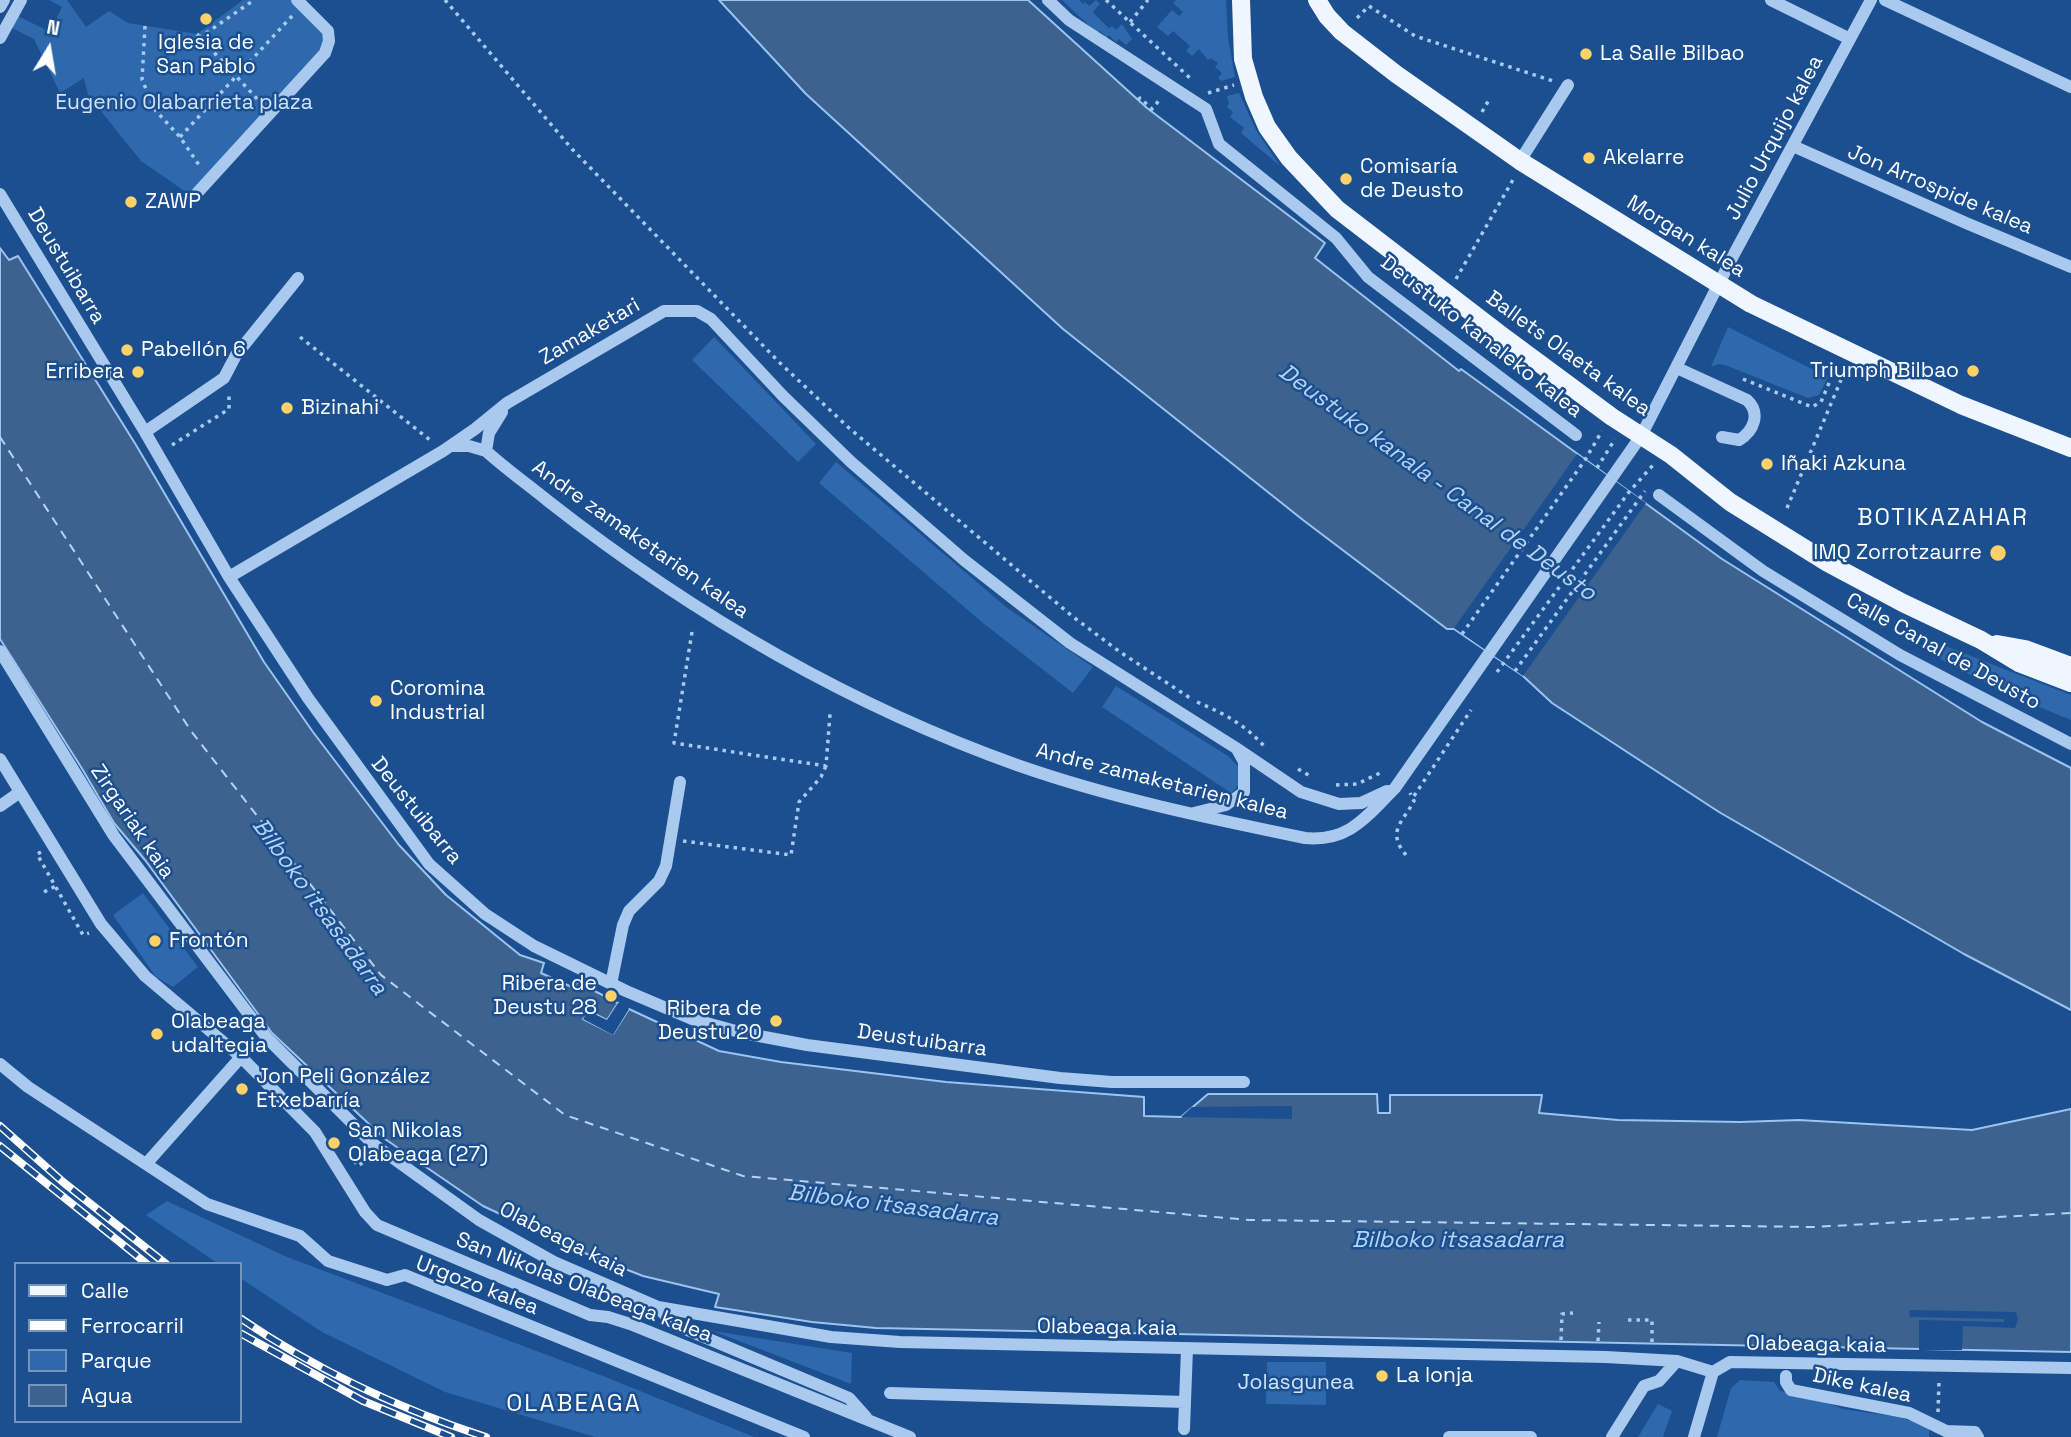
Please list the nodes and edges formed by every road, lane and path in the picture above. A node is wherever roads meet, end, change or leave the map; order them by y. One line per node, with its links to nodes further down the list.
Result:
1 (4, 0): 14 (street)
2 (21, 0): 19 (street)
3 (254, 0): 23 (path)
4 (297, 0): 32 (street)
5 (445, 0): 78 (path)
6 (1048, 0): 31 (street)
7 (1106, 0): 17 (path)
8 (1148, 0): 17 (path)
9 (1241, 0): 54 (main road, Ballets Olaeta kalea)
10 (1317, 0): 36 (main road, Morgan kalea)
11 (1771, 0): 20 (street)
12 (1871, 0): 20 (street, Julio Urquijo kalea)
13 (1885, 0): 27 (street)
14 (0, 7)
15 (293, 15): 23 (path)
16 (1357, 18): 21 (path)
17 (1130, 22): 24 (path)
18 (145, 26): 34 (path)
19 (0, 38)
20 (1850, 39): 35 (street, Julio Urquijo kalea)
21 (1503, 65): 22 (path); 26 (path)
22 (1500, 73)
23 (236, 77): 32 (path); 34 (path)
24 (1197, 85)
25 (1236, 85): 31 (path)
26 (1568, 85): 36 (street)
27 (2071, 87)
28 (1490, 99): 33 (path)
29 (1138, 100): 30 (path)
30 (1152, 109)
31 (1206, 109): 53 (street, Deustuko kanaleko kalea)
32 (270, 112): 37 (street)
33 (1482, 112)
34 (180, 136): 37 (path)
35 (1794, 146): 40 (street, Jon Arrospide kalea); 43 (street, Julio Urquijo kalea)
36 (1517, 169): 42 (path); 43 (main road, Morgan kalea)
37 (208, 179): 38 (street)
38 (198, 192)
39 (0, 194): 52 (street, Deustuibarra)
40 (2071, 267)
41 (298, 278): 46 (street)
42 (1453, 284)
43 (1718, 284): 45 (street, Julio Urquijo kalea); 57 (main road, Morgan kalea)
44 (300, 337): 56 (path)
45 (1677, 368): 54 (street, Julio Urquijo kalea); 55 (street)
46 (228, 370): 52 (street); 59 (path)
47 (1832, 376): 48 (path)
48 (1742, 378)
49 (1840, 380): 63 (path)
50 (507, 403): 56 (street, Zamaketari); 58 (street, Zamaketari); 77 (street, Zamaketari)
51 (1604, 428): 66 (path)
52 (145, 432): 59 (street, Deustuibarra)
53 (1576, 435)
54 (1641, 436): 67 (main road, Ballets Olaeta kalea); 69 (street, Julio Urquijo kalea)
55 (1722, 437)
56 (447, 448): 58 (street); 64 (street)
57 (2071, 449)
58 (486, 451): 89 (street, Andre zamaketarien kalea)
59 (158, 454): 64 (street, Deustuibarra)
60 (1654, 464): 72 (path)
61 (1659, 495): 76 (street, Calle Canal de Deusto)
62 (1638, 497): 71 (path)
63 (1787, 508)
64 (229, 577): 96 (street, Deustuibarra)
65 (692, 632): 80 (path)
66 (1462, 634)
67 (1987, 643): 70 (main road, Ballets Olaeta kalea); 73 (main road, Ballets Olaeta kalea)
68 (0, 651): 97 (street, Zirgariak kaia)
69 (1489, 653): 85 (street, Andre zamaketarien kalea)
70 (2071, 666)
71 (1515, 671)
72 (1490, 681)
73 (2071, 684)
74 (1473, 708): 87 (path)
75 (830, 714): 80 (path)
76 (2071, 744)
77 (1236, 748): 85 (street); 89 (street)
78 (1267, 749)
79 (0, 759): 86 (street, San Nikolas Olabeaga kalea)
80 (826, 766): 90 (path)
81 (1298, 769): 82 (path)
82 (1318, 781)
83 (680, 782): 90 (street)
84 (1327, 784): 85 (path)
85 (1396, 786): 87 (path); 89 (street, Andre zamaketarien kalea)
86 (20, 792): 88 (street); 98 (street, San Nikolas Olabeaga kalea)
87 (1413, 796): 92 (path)
88 (0, 806)
89 (1191, 814)
90 (671, 840): 96 (street)
91 (37, 854): 93 (path)
92 (1406, 855)
93 (56, 886): 94 (path); 95 (path)
94 (44, 892)
95 (94, 931)
96 (611, 984): 100 (street, Deustuibarra)
97 (244, 1008): 104 (street, Olabeaga kaia)
98 (241, 1057): 103 (street); 119 (street, San Nikolas Olabeaga kalea)
99 (0, 1064): 103 (street, Urgozo kalea)
100 (1244, 1082)
101 (371, 1156): 102 (path)
102 (352, 1159)
103 (146, 1164): 122 (street, Urgozo kalea)
104 (658, 1307): 111 (street, Olabeaga kaia); 119 (street, San Nikolas Olabeaga kalea)
105 (1573, 1313): 108 (path)
106 (1628, 1320): 110 (path)
107 (1599, 1322): 109 (path)
108 (1561, 1342)
109 (1598, 1343)
110 (1652, 1346)
111 (1187, 1349): 112 (street, Olabeaga kaia); 118 (street)
112 (1677, 1361): 114 (street, Olabeaga kaia); 126 (street)
113 (2071, 1368): 114 (street, Olabeaga kaia)
114 (1713, 1372): 127 (street)
115 (1786, 1376): 120 (street, Dike kalea)
116 (1938, 1380): 120 (path)
117 (890, 1393): 118 (street)
118 (1185, 1402): 121 (street)
119 (872, 1422): 123 (street, San Nikolas Olabeaga kalea)
120 (1938, 1426): 128 (street, Dike kalea)
121 (1184, 1429)
122 (804, 1437)
123 (910, 1437)
124 (1449, 1437): 125 (street)
125 (1531, 1437)
126 (1612, 1437)
127 (1694, 1437)
128 (1978, 1437)

